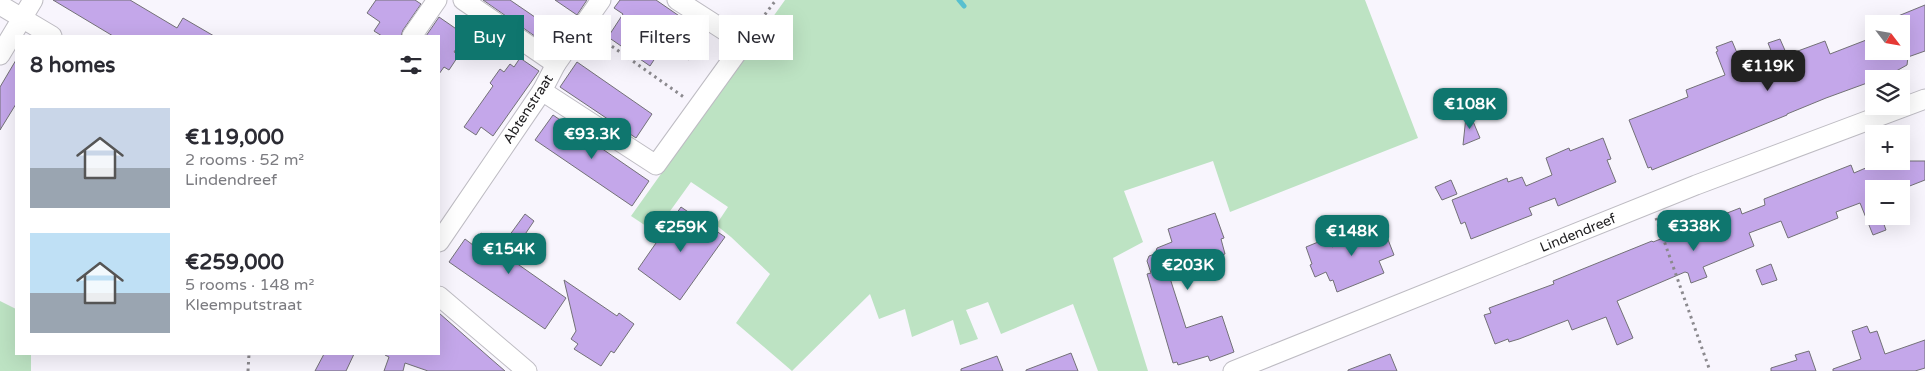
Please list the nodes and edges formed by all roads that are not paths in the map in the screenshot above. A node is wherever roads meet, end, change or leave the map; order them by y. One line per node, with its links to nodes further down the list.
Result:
1 (33, 0): 7 (street)
2 (437, 0): 9 (street)
3 (463, 0): 11 (street)
4 (600, 0): 11 (street, Abtenstraat)
5 (677, 0): 12 (street)
6 (0, 5): 7 (street)
7 (22, 18): 8 (street); 10 (street)
8 (50, 35)
9 (413, 35)
10 (0, 55)
11 (556, 64): 12 (street, Abtenstraat)
12 (542, 91): 14 (street, Abtenstraat)
13 (1925, 99): 17 (street, Lindendreef)
14 (440, 241)
15 (440, 297): 16 (street)
16 (527, 371)
17 (1233, 371)

